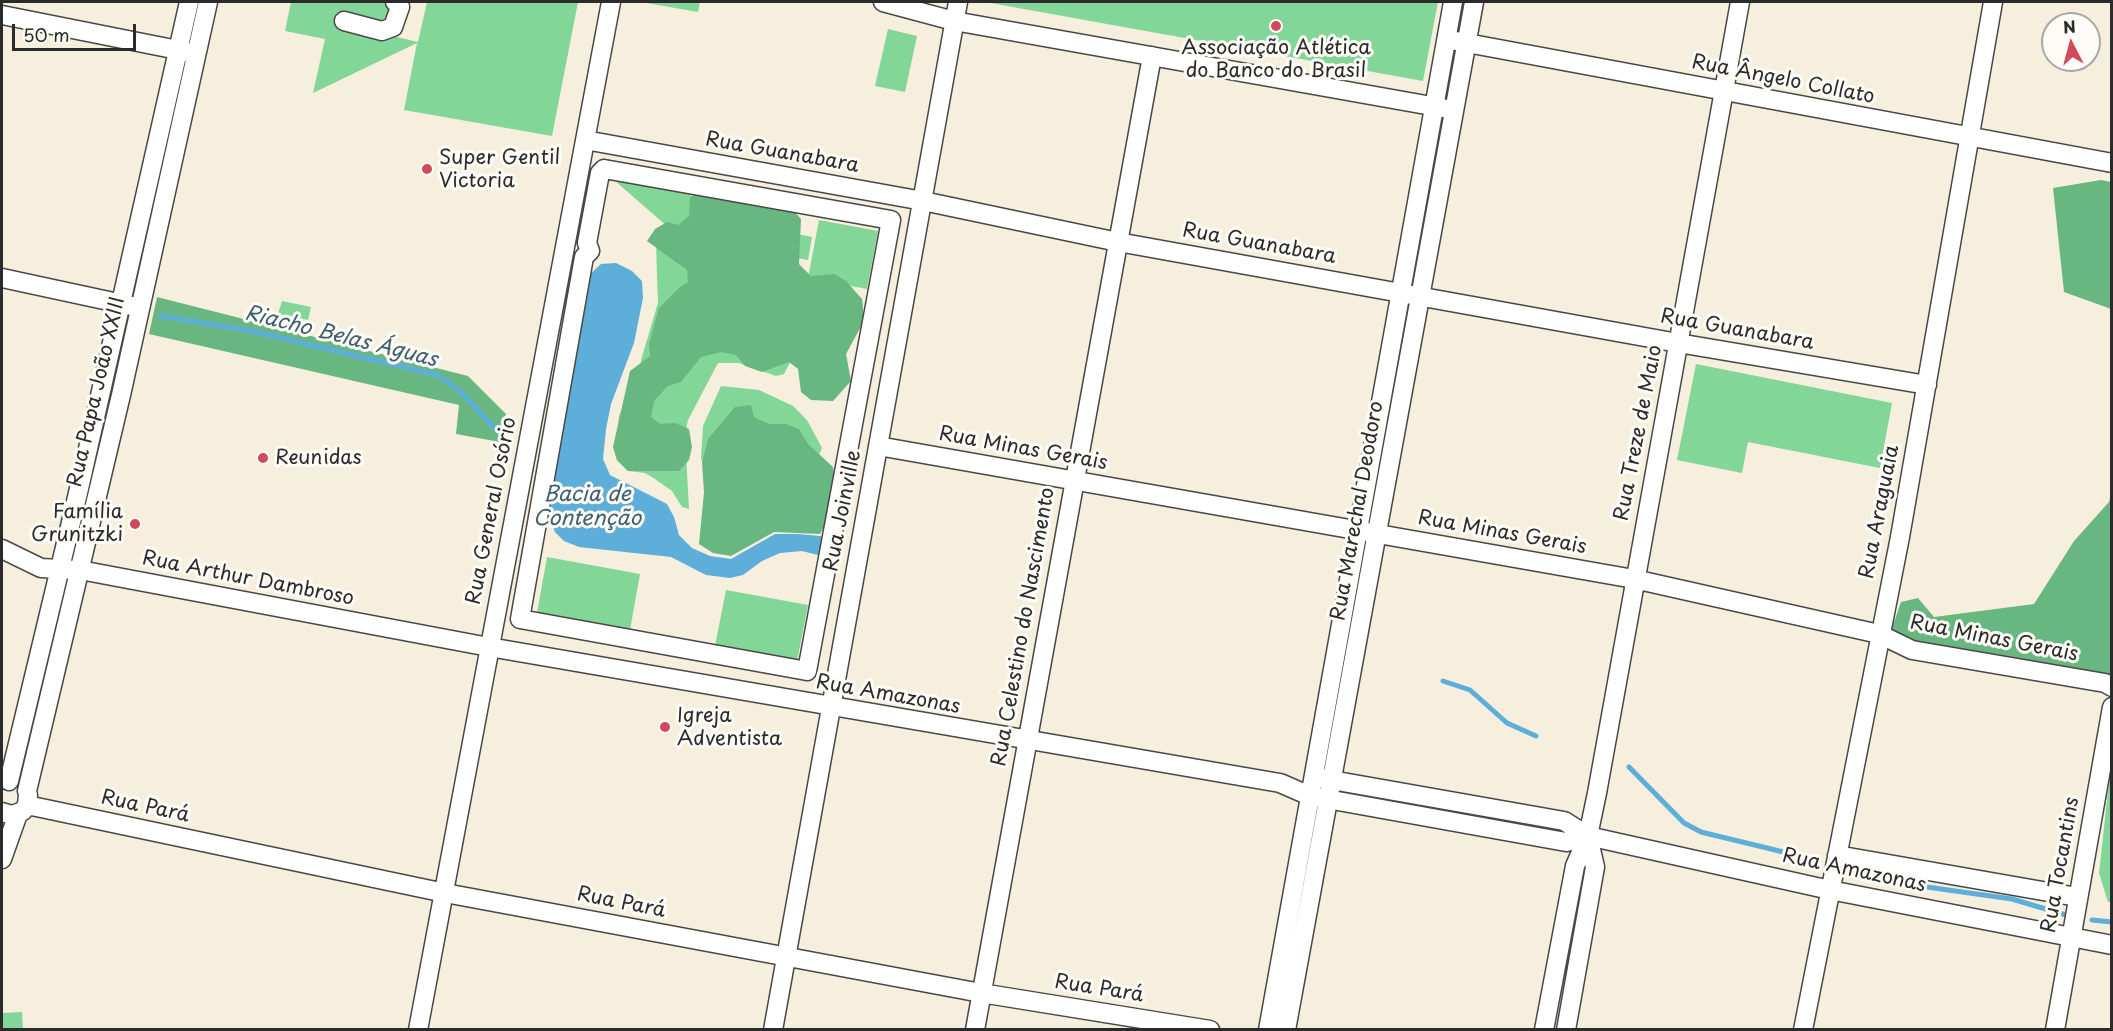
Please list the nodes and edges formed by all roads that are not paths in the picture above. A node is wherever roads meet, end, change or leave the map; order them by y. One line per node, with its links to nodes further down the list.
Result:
1 (189, 2): 16 (street, Rua Papa João XXIII)
2 (208, 2): 17 (street, Rua Papa João XXIII)
3 (395, 2): 12 (street)
4 (611, 2): 25 (street, Rua General Osório)
5 (883, 2): 13 (street)
6 (958, 2): 13 (street, Rua Joinville)
7 (1453, 2): 14 (street, Rua Marechal Deodoro)
8 (1474, 2): 15 (street, Rua Marechal Deodoro)
9 (1740, 2): 19 (street, Rua Treze de Maio)
10 (1993, 2): 24 (street, Rua Araguaia)
11 (2, 15): 16 (street)
12 (344, 21)
13 (954, 21): 18 (street); 29 (street, Rua Joinville)
14 (1446, 40): 15 (street, Rua Ângelo Collato); 20 (street, Rua Marechal Deodoro)
15 (1466, 43): 19 (street, Rua Ângelo Collato); 22 (street, Rua Marechal Deodoro)
16 (177, 50): 17 (street); 21 (street, Rua Papa João XXIII)
17 (196, 54): 23 (street, Rua Papa João XXIII)
18 (1152, 56): 20 (street); 32 (street, Rua Celestino do Nascimento)
19 (1723, 91): 24 (street, Rua Ângelo Collato); 37 (street, Rua Treze de Maio)
20 (1433, 106): 22 (street); 30 (street, Rua Marechal Deodoro)
21 (164, 109): 23 (street); 27 (street, Rua Papa João XXIII)
22 (1454, 110): 31 (street, Rua Marechal Deodoro)
23 (183, 112): 28 (street, Rua Papa João XXIII)
24 (1970, 138): 26 (street, Rua Ângelo Collato); 40 (street, Rua Araguaia)
25 (585, 140): 29 (street, Rua Guanabara); 58 (street, Rua General Osório)
26 (2112, 163)
27 (144, 195): 28 (street); 36 (street, Rua Papa João XXIII)
28 (163, 200): 36 (street, Rua Papa João XXIII)
29 (924, 201): 32 (street, Rua Guanabara); 45 (street, Rua Joinville)
30 (1415, 201): 31 (street); 34 (street, Rua Marechal Deodoro)
31 (1437, 205): 35 (street, Rua Marechal Deodoro)
32 (1118, 242): 34 (street, Rua Guanabara); 46 (street, Rua Celestino do Nascimento)
33 (2, 278): 36 (street)
34 (1399, 291): 35 (street, Rua Guanabara); 38 (street, Rua Marechal Deodoro)
35 (1420, 295): 37 (street, Rua Guanabara); 39 (street, Rua Marechal Deodoro)
36 (130, 306): 41 (street, Rua Papa João XXIII); 42 (street, Rua Papa João XXIII)
37 (1678, 343): 40 (street, Rua Guanabara); 53 (street, Rua Treze de Maio)
38 (1385, 371): 39 (street); 43 (street, Rua Marechal Deodoro)
39 (1406, 374): 44 (street, Rua Marechal Deodoro)
40 (1927, 385): 57 (street, Rua Araguaia)
41 (102, 390): 42 (street); 47 (street, Rua Papa João XXIII)
42 (121, 395): 47 (street, Rua Papa João XXIII)
43 (1373, 438): 44 (street); 48 (street, Rua Marechal Deodoro)
44 (1394, 441): 49 (street, Rua Marechal Deodoro)
45 (878, 446): 46 (street, Rua Minas Gerais); 64 (street, Rua Joinville)
46 (1074, 481): 48 (street, Rua Minas Gerais); 66 (street, Rua Celestino do Nascimento)
47 (87, 495): 51 (street, Rua Papa João XXIII); 52 (street, Rua Papa João XXIII)
48 (1357, 530): 49 (street, Rua Minas Gerais); 55 (street, Rua Marechal Deodoro)
49 (1376, 534): 53 (street, Rua Minas Gerais); 56 (street, Rua Marechal Deodoro)
50 (2, 549): 51 (street, Rua Arthur Dambroso)
51 (59, 570): 52 (street, Rua Arthur Dambroso); 59 (street, Rua Papa João XXIII)
52 (80, 570): 58 (street, Rua Arthur Dambroso); 60 (street, Rua Papa João XXIII)
53 (1634, 579): 57 (street, Rua Minas Gerais); 76 (street, Rua Treze de Maio)
54 (520, 619): 54 (street)
55 (1341, 625): 56 (street); 62 (street, Rua Marechal Deodoro)
56 (1359, 629): 63 (street, Rua Marechal Deodoro)
57 (1879, 634): 61 (street, Rua Minas Gerais); 77 (street, Rua Araguaia)
58 (489, 647): 64 (street, Rua Amazonas); 80 (street, Rua General Osório)
59 (35, 677): 60 (street); 68 (street, Rua Papa João XXIII)
60 (53, 681): 72 (street, Rua Papa João XXIII)
61 (2112, 687)
62 (1329, 691): 63 (street); 67 (street, Rua Marechal Deodoro)
63 (1347, 695): 67 (street, Rua Marechal Deodoro)
64 (829, 707): 66 (street, Rua Amazonas); 87 (street, Rua Joinville)
65 (2112, 708): 81 (street, Rua Tocantins)
66 (1026, 741): 69 (street, Rua Amazonas); 88 (street, Rua Celestino do Nascimento)
67 (1322, 778): 69 (street, Rua Amazonas); 70 (street, Rua Amazonas); 71 (street, Rua Marechal Deodoro)
68 (4, 783): 72 (street, Rua Pará)
69 (1280, 783): 71 (street, Rua Amazonas)
70 (1422, 796): 73 (street, Rua Amazonas); 74 (street)
71 (1319, 798): 74 (street, Rua Amazonas); 86 (street, Rua Marechal Deodoro)
72 (18, 805): 78 (street, Rua Papa João XXIII); 80 (street, Rua Pará)
73 (1487, 808): 75 (street); 76 (street, Rua Amazonas)
74 (1418, 816): 75 (street, Rua Amazonas)
75 (1483, 827): 76 (street, Rua Amazonas)
76 (1588, 836): 79 (street, Rua Amazonas); 82 (street, Rua Treze de Maio); 83 (street, Rua Treze de Maio)
77 (1837, 855): 79 (street, Rua Araguaia); 81 (street, Rua Amazonas)
78 (2, 859)
79 (1830, 890): 84 (street, Rua Amazonas); 99 (street, Rua Araguaia)
80 (445, 893): 87 (street, Rua Pará); 91 (street, Rua General Osório)
81 (2076, 897): 84 (street, Rua Tocantins)
82 (1563, 929): 83 (street); 89 (street, Rua Treze de Maio)
83 (1584, 933): 90 (street, Rua Treze de Maio)
84 (2071, 938): 85 (street, Rua Amazonas); 100 (street, Rua Tocantins)
85 (2112, 945)
86 (1290, 956): 95 (street, Rua Marechal Deodoro); 96 (street, Rua Marechal Deodoro)
87 (786, 957): 88 (street, Rua Pará); 92 (street, Rua Joinville)
88 (981, 993): 93 (street, Rua Celestino do Nascimento); 94 (street, Rua Pará)
89 (1550, 998): 90 (street); 97 (street, Rua Treze de Maio)
90 (1571, 1002): 98 (street, Rua Treze de Maio)
91 (418, 1029)
92 (773, 1029)
93 (975, 1029)
94 (1210, 1029)
95 (1268, 1029)
96 (1286, 1029)
97 (1544, 1029)
98 (1566, 1029)
99 (1803, 1029)
100 (2055, 1029)

